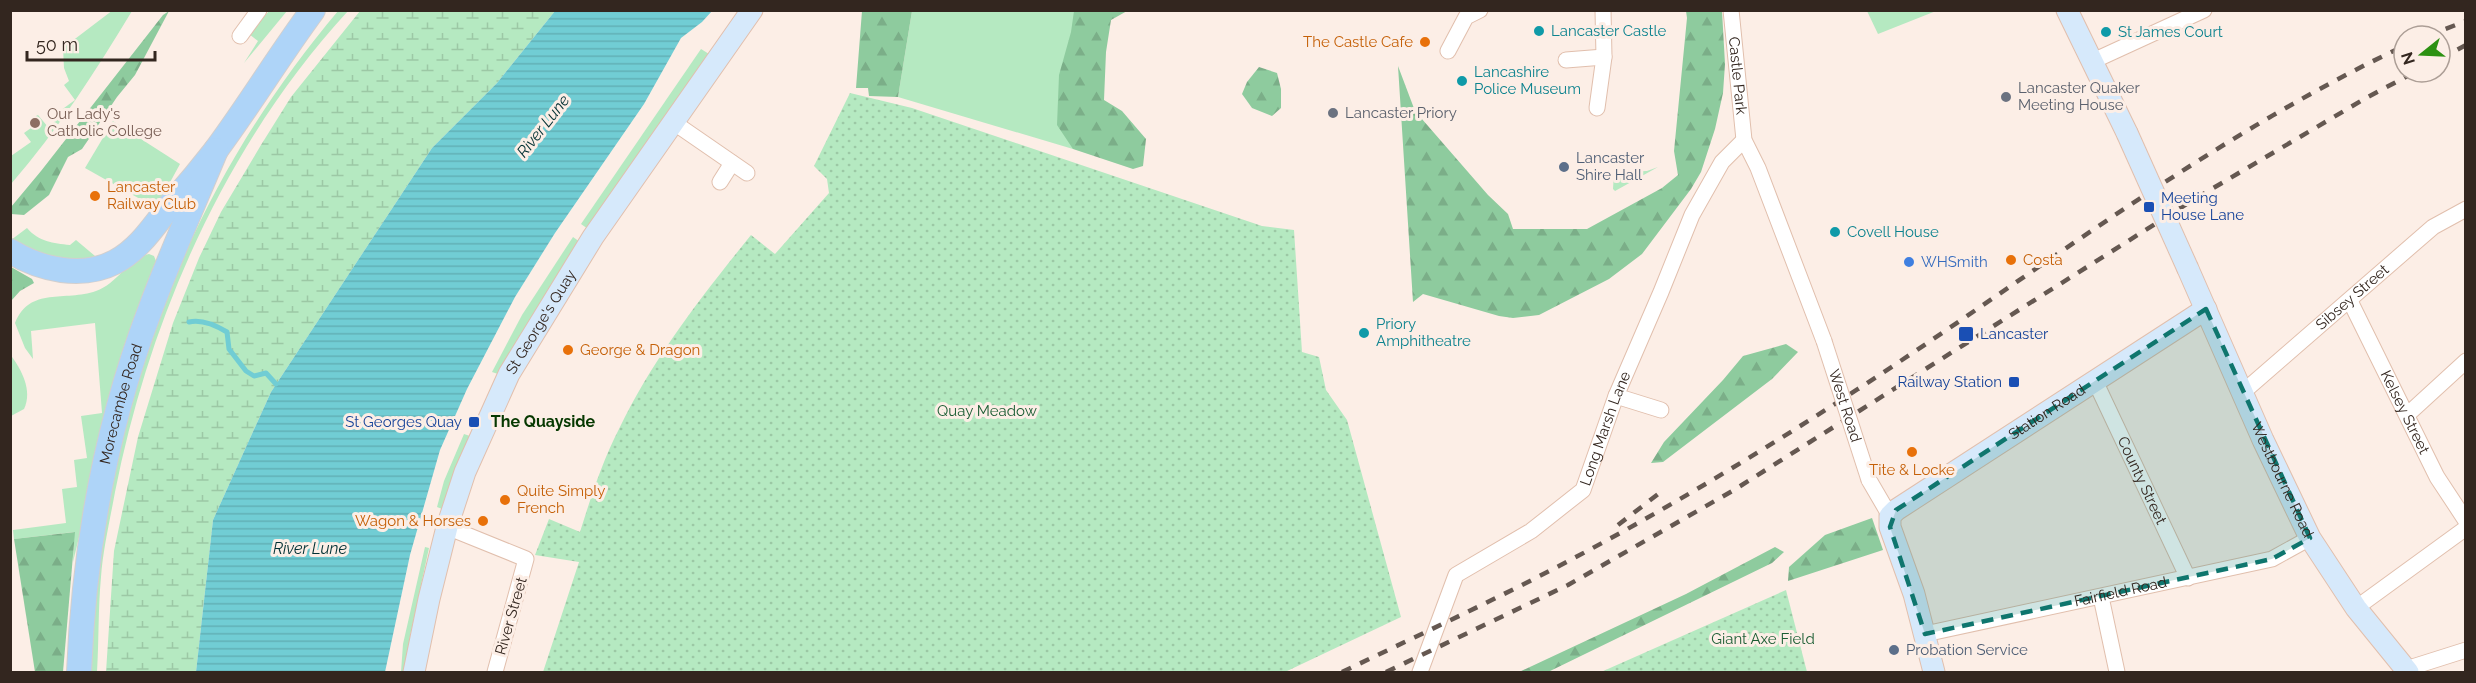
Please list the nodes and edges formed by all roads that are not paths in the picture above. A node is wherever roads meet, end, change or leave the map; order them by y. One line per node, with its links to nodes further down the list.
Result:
1 (259, 10): 9 (street)
2 (313, 10): 17 (main road, Morecambe Road)
3 (752, 10): 15 (street, St George's Quay)
4 (1480, 10): 10 (street)
5 (1603, 10): 11 (street)
6 (1731, 10): 16 (street, Castle Park)
7 (2067, 10): 13 (street)
8 (2204, 10): 13 (street)
9 (240, 36)
10 (1448, 51)
11 (1604, 57): 12 (street); 14 (street)
12 (1566, 60)
13 (2093, 61): 24 (street, Westbourne Road, bridge)
14 (1598, 108)
15 (673, 122): 18 (street); 33 (street, St George's Quay)
16 (1744, 140): 28 (street, Long Marsh Lane); 31 (street, West Road, bridge)
17 (216, 150): 22 (main road, Morecambe Road); 42 (main road, Morecambe Road)
18 (732, 163): 19 (street); 20 (street)
19 (747, 173)
20 (720, 182)
21 (2466, 209): 23 (street, Sibsey Street)
22 (10, 251)
23 (2350, 301): 27 (street, Sibsey Street); 30 (street, Kelsey Street)
24 (2206, 309): 26 (street, Station Road); 27 (street, Westbourne Road)
25 (2466, 361): 30 (street)
26 (2095, 381): 31 (street, Station Road); 36 (street, County Street)
27 (2242, 393): 35 (street, Westbourne Road)
28 (1616, 396): 29 (street); 45 (street, Long Marsh Lane)
29 (1661, 410)
30 (2407, 415): 32 (street, Kelsey Street)
31 (1890, 516): 39 (street, West Road)
32 (2466, 521)
33 (447, 527): 43 (street, St George's Quay); 44 (street, River Street)
34 (2466, 528): 38 (street)
35 (2310, 538): 36 (street, Fairfield Road); 38 (street, Westbourne Road)
36 (2188, 578): 37 (street, Fairfield Road)
37 (2102, 597): 39 (street, Fairfield Road); 47 (street)
38 (2356, 608): 41 (street, Westbourne Road)
39 (1925, 634): 46 (street, West Road)
40 (2466, 650): 41 (street)
41 (2407, 671)
42 (79, 672)
43 (414, 672)
44 (495, 672)
45 (1420, 672)
46 (1934, 672)
47 (2118, 672)

